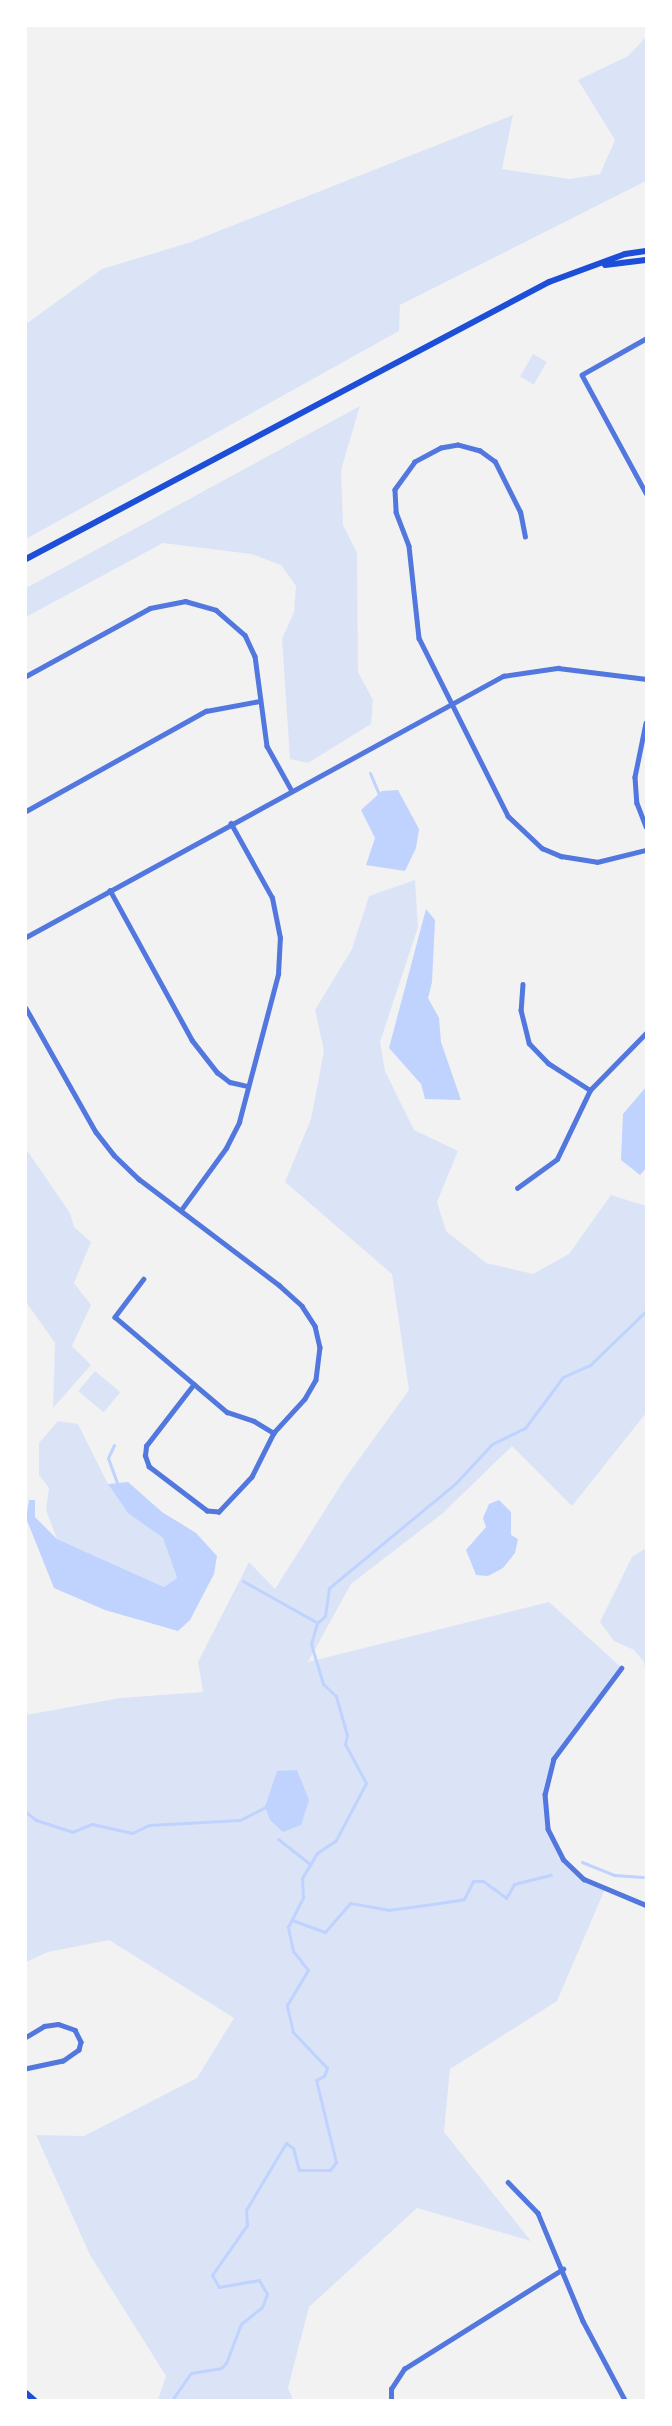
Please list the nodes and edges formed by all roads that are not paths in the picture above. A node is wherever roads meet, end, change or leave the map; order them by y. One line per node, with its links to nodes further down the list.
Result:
1 (646, 251): 3 (main road)
2 (646, 260): 3 (main road)
3 (592, 266): 7 (main road)
4 (646, 339): 5 (street)
5 (646, 493)
6 (525, 537): 11 (street)
7 (26, 559)
8 (26, 676): 10 (street)
9 (646, 679): 11 (street)
10 (260, 701): 15 (street); 16 (street)
11 (450, 703): 15 (street); 19 (street)
12 (646, 723): 14 (street)
13 (646, 750): 14 (street)
14 (639, 751): 18 (street)
15 (292, 791): 17 (street)
16 (26, 811)
17 (231, 824): 20 (street); 25 (street)
18 (646, 826)
19 (646, 850)
20 (110, 890): 21 (street); 25 (street)
21 (26, 937)
22 (523, 984): 26 (street)
23 (26, 1008): 28 (street)
24 (646, 1033): 26 (street)
25 (248, 1086): 28 (street)
26 (590, 1090): 27 (street)
27 (517, 1188)
28 (181, 1210): 31 (street)
29 (144, 1279): 30 (street)
30 (194, 1384): 31 (street); 31 (street)
31 (274, 1433)
32 (622, 1668): 33 (street)
33 (646, 1905)
34 (26, 2037): 35 (street)
35 (26, 2069)
36 (508, 2182): 37 (street)
37 (563, 2269): 40 (street); 41 (street)
38 (26, 2393): 39 (main road)
39 (34, 2400)
40 (391, 2400)
41 (626, 2400)

